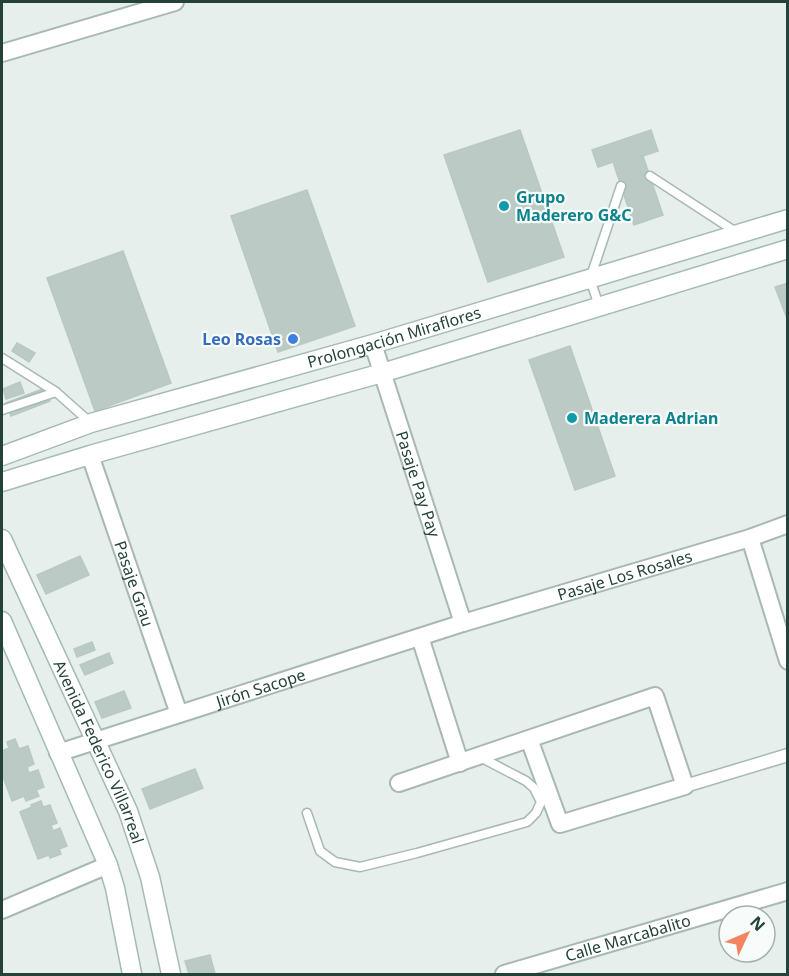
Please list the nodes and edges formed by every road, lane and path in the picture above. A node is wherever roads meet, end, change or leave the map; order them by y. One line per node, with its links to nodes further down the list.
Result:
1 (175, 2): 2 (street)
2 (2, 53)
3 (650, 176): 6 (lane)
4 (621, 186): 8 (lane)
5 (788, 219): 6 (main road, Prolongación Miraflores)
6 (739, 234): 8 (main road, Prolongación Miraflores)
7 (788, 249): 9 (main road, Prolongación Miraflores)
8 (590, 279): 9 (lane); 10 (main road, Prolongación Miraflores)
9 (599, 306): 12 (main road, Prolongación Miraflores)
10 (373, 344): 12 (street, Pasaje Pay Pay); 15 (main road, Prolongación Miraflores)
11 (2, 358): 13 (lane)
12 (382, 373): 16 (main road, Prolongación Miraflores); 23 (street, Pasaje Pay Pay)
13 (56, 392): 14 (lane); 15 (lane)
14 (2, 410)
15 (91, 423): 17 (main road, Prolongación Miraflores)
16 (90, 454): 18 (main road, Prolongación Miraflores); 26 (street, Pasaje Grau)
17 (2, 456)
18 (2, 482)
19 (788, 524): 20 (street, Pasaje Los Rosales)
20 (750, 537): 23 (street, Pasaje Los Rosales); 25 (street)
21 (2, 539): 28 (main road, Avenida Federico Villarreal)
22 (2, 621): 29 (main road)
23 (463, 623): 24 (street, Jirón Sacope)
24 (420, 637): 26 (street, Jirón Sacope); 32 (street)
25 (788, 660)
26 (179, 714): 28 (street, Jirón Sacope)
27 (529, 739): 31 (street); 34 (street); 34 (street)
28 (96, 741): 29 (street, Jirón Sacope); 41 (main road, Avenida Federico Villarreal)
29 (58, 753): 36 (main road)
30 (788, 755): 34 (street)
31 (479, 756): 32 (street); 35 (lane)
32 (460, 763): 33 (street)
33 (399, 783)
34 (685, 786)
35 (307, 813)
36 (108, 865): 38 (street); 40 (main road)
37 (788, 891): 39 (street, Calle Marcabalito)
38 (2, 910)
39 (525, 972): 42 (street, Calle Marcabalito)
40 (132, 975)
41 (171, 975)
42 (504, 975)

